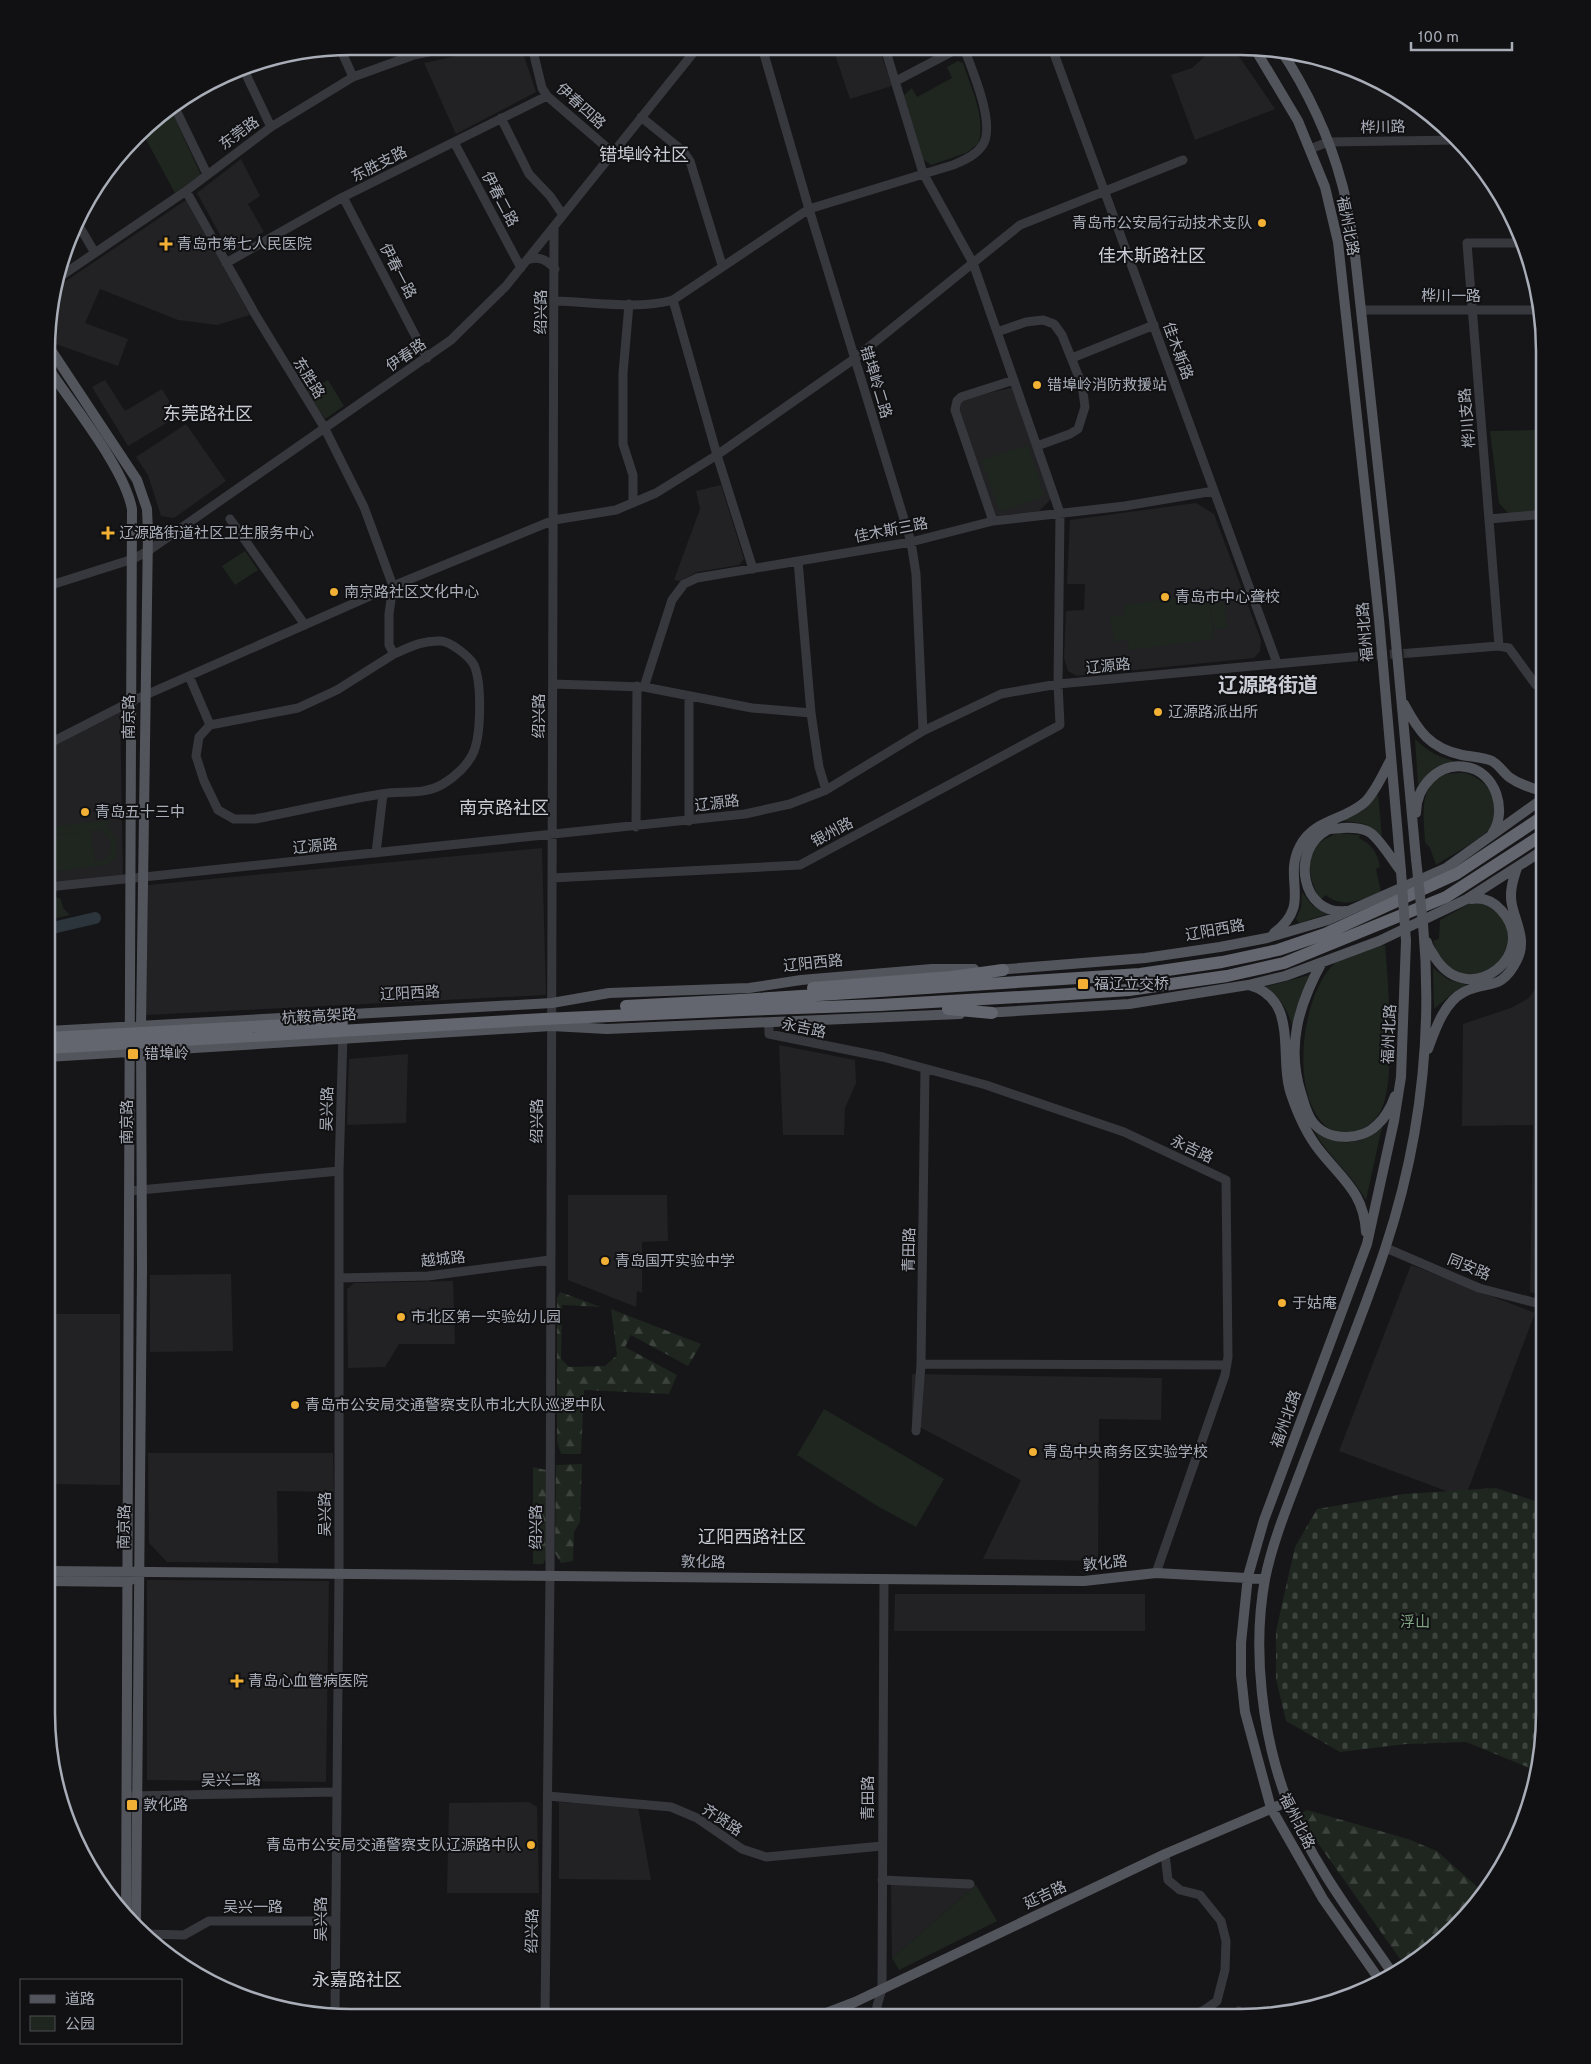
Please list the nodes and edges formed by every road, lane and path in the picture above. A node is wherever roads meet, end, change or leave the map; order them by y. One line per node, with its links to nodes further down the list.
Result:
1 (343, 55): 13 (street)
2 (414, 55): 13 (street, 东莞路)
3 (534, 55): 15 (street, 伊春四路)
4 (691, 55): 17 (street, 伊春路)
5 (764, 55): 31 (street, 错埠岭二路)
6 (887, 55): 14 (street)
7 (946, 55): 14 (street)
8 (966, 55): 26 (street)
9 (1055, 55): 28 (street, 佳木斯路)
10 (1261, 56): 23 (main road, 福州北路)
11 (1286, 59): 22 (main road, 福州北路)
12 (246, 75): 19 (street)
13 (353, 76): 19 (street, 东莞路)
14 (896, 82): 26 (street)
15 (547, 96): 18 (street, 东胜支路); 24 (street, 伊春四路)
16 (176, 112): 27 (street)
17 (641, 117): 24 (street, 伊春路); 40 (street)
18 (502, 118): 21 (street, 东胜支路); 32 (street)
19 (270, 127): 27 (street, 东莞路)
20 (1447, 140): 22 (street, 桦川路)
21 (454, 142): 30 (street, 东胜支路); 41 (street, 伊春二路)
22 (1328, 142): 23 (street, 桦川路); 48 (main road, 福州北路)
23 (1310, 150): 95 (main road, 福州北路)
24 (612, 152): 32 (street, 伊春路)
25 (1182, 160): 28 (street)
26 (923, 173): 31 (street); 39 (street)
27 (207, 174): 29 (street, 东莞路)
28 (1104, 190): 39 (street); 50 (street, 佳木斯路)
29 (186, 191): 36 (street, 东莞路); 38 (street, 东胜路)
30 (344, 197): 38 (street, 东胜支路); 53 (street, 伊春一路)
31 (809, 209): 40 (street); 55 (street, 错埠岭二路)
32 (563, 215): 33 (street, 伊春路)
33 (554, 227): 37 (street, 伊春路); 42 (street, 绍兴路)
34 (82, 230): 36 (street)
35 (1514, 241): 47 (street, 桦川支路)
36 (95, 253): 43 (street, 东莞路)
37 (527, 260): 41 (street, 伊春路); 42 (street)
38 (226, 263): 58 (street, 东胜路)
39 (973, 263): 51 (street); 55 (street)
40 (722, 265): 44 (street)
41 (521, 268): 53 (street, 伊春路)
42 (555, 268): 45 (street, 绍兴路)
43 (66, 273)
44 (673, 300): 46 (street); 60 (street)
45 (555, 301): 46 (street); 67 (street, 绍兴路)
46 (629, 304): 62 (street)
47 (1472, 309): 48 (street, 桦川一路); 49 (street, 桦川一路); 66 (street, 桦川支路)
48 (1362, 310): 89 (main road, 福州北路)
49 (1533, 310)
50 (1154, 325): 54 (street); 61 (street, 佳木斯路)
51 (997, 332): 54 (street); 57 (street)
52 (55, 356): 70 (main road, 南京路)
53 (428, 358): 58 (street, 伊春路)
54 (1072, 358): 59 (street)
55 (854, 359): 60 (street); 69 (street, 错埠岭二路)
56 (55, 378): 71 (main road, 南京路)
57 (1014, 380): 59 (street); 68 (street)
58 (324, 427): 70 (street, 伊春路); 75 (street, 东胜路)
59 (1037, 446): 63 (street)
60 (716, 455): 62 (street); 73 (street)
61 (1214, 491): 63 (street, 佳木斯三路); 81 (street, 佳木斯路)
62 (633, 503): 67 (street)
63 (1060, 513): 68 (street, 佳木斯三路); 84 (street)
64 (1536, 515): 66 (street)
65 (230, 519): 76 (street)
66 (1489, 519): 77 (street, 桦川支路)
67 (554, 520): 75 (street); 83 (street, 绍兴路)
68 (993, 521): 69 (street, 佳木斯三路)
69 (911, 542): 72 (street, 佳木斯三路); 93 (street, 错埠岭二路)
70 (148, 551): 71 (street, 伊春路); 87 (main road, 南京路)
71 (133, 559): 74 (street, 伊春路); 90 (main road, 南京路)
72 (798, 561): 73 (street, 佳木斯三路); 91 (street)
73 (753, 569): 86 (street, 佳木斯三路)
74 (55, 584)
75 (394, 586): 76 (street); 79 (street)
76 (305, 625): 82 (street)
77 (1499, 646): 78 (street); 85 (street)
78 (1411, 653)
79 (394, 654): 92 (street); 98 (street)
80 (1364, 656): 81 (street, 辽源路)
81 (1277, 663): 84 (street, 辽源路)
82 (189, 676): 87 (street); 92 (street)
83 (553, 684): 86 (street); 103 (street, 绍兴路)
84 (1058, 684): 93 (street, 辽源路); 113 (street, 银州路)
85 (1536, 685)
86 (641, 686): 88 (street); 102 (street, 佳木斯三路)
87 (144, 696): 90 (street); 111 (main road, 南京路)
88 (689, 696): 91 (street); 101 (street)
89 (1401, 699): 97 (main road); 108 (main road, 福州北路)
90 (132, 701): 94 (street); 112 (main road, 南京路)
91 (811, 713): 96 (street)
92 (210, 725): 98 (street)
93 (923, 731): 96 (street, 辽源路)
94 (55, 740)
95 (1391, 759): 110 (main road, 福州北路); 118 (main road)
96 (826, 790): 101 (street, 辽源路)
97 (1536, 790)
98 (383, 794): 106 (street)
99 (1536, 803): 105 (main road, 辽阳西路)
100 (1536, 820): 123 (highway, 辽阳西路)
101 (690, 821): 102 (street, 辽源路)
102 (636, 827): 103 (street, 辽源路)
103 (552, 835): 106 (street, 辽源路); 113 (street, 绍兴路)
104 (1536, 838): 124 (highway)
105 (1487, 840): 108 (main road); 116 (main road, 辽阳西路)
106 (376, 853): 111 (street, 辽源路)
107 (1536, 855): 109 (main road)
108 (1416, 859): 117 (main road, 福州北路, bridge)
109 (1517, 868): 115 (main road); 137 (main road)
110 (1401, 871): 116 (main road); 140 (main road, 福州北路, bridge)
111 (145, 876): 112 (street, 辽源路); 130 (main road, 南京路)
112 (131, 878): 114 (street, 辽源路); 129 (main road, 南京路)
113 (552, 878): 122 (street, 绍兴路)
114 (55, 886)
115 (1467, 900): 117 (main road); 119 (main road)
116 (1350, 911): 118 (main road, 辽阳西路)
117 (1422, 924): 137 (main road, 福州北路)
118 (1267, 938): 120 (main road, 辽阳西路)
119 (1322, 962): 121 (main road); 140 (main road)
120 (1002, 970): 122 (main road, 辽阳西路); 123 (highway)
121 (1248, 985): 126 (main road); 144 (main road)
122 (552, 1003): 125 (main road, 辽阳西路); 128 (street, 绍兴路)
123 (742, 1005): 124 (highway); 132 (highway, 杭鞍高架路, bridge); 134 (highway, 杭鞍高架路, bridge)
124 (769, 1010): 126 (highway)
125 (343, 1013): 130 (main road, 辽阳西路); 133 (street, 吴兴路)
126 (992, 1013): 127 (main road)
127 (769, 1024): 128 (main road); 139 (street, 永吉路)
128 (551, 1026): 133 (main road); 146 (street, 绍兴路)
129 (130, 1027): 130 (main road, 辽阳西路); 131 (main road, 辽阳西路); 136 (main road, 南京路)
130 (141, 1027): 135 (main road, 南京路)
131 (55, 1031)
132 (55, 1038)
133 (342, 1040): 135 (main road); 141 (street, 吴兴路)
134 (55, 1048)
135 (142, 1052): 136 (main road); 142 (main road, 南京路)
136 (129, 1053): 138 (main road); 143 (main road, 南京路)
137 (1425, 1054): 145 (main road, 福州北路)
138 (55, 1057)
139 (925, 1069): 149 (street, 青田路); 150 (street, 永吉路)
140 (1402, 1077): 144 (main road, 福州北路)
141 (339, 1171): 142 (street); 147 (street, 吴兴路)
142 (142, 1189): 143 (street); 155 (main road, 南京路)
143 (130, 1191): 155 (main road, 南京路)
144 (1366, 1244): 157 (main road, 福州北路)
145 (1386, 1248): 148 (street, 同安路); 158 (main road, 福州北路)
146 (550, 1260): 147 (street, 越城路); 156 (street, 绍兴路)
147 (339, 1278): 153 (street, 吴兴路)
148 (1536, 1303)
149 (921, 1364): 150 (street); 151 (street, 青田路)
150 (1226, 1365): 154 (street, 永吉路)
151 (916, 1431)
152 (55, 1571): 155 (main road, 敦化路)
153 (339, 1573): 155 (main road, 敦化路); 156 (main road, 敦化路); 161 (street, 吴兴路)
154 (1156, 1573): 157 (main road, 敦化路); 160 (main road, 敦化路)
155 (131, 1575): 159 (main road, 敦化路); 162 (main road, 南京路); 162 (main road, 南京路)
156 (550, 1575): 160 (main road, 敦化路); 163 (street, 绍兴路)
157 (1248, 1576): 158 (main road, 敦化路); 165 (main road, 福州北路)
158 (1265, 1579): 164 (main road, 福州北路)
159 (55, 1580)
160 (884, 1580): 166 (street, 青田路)
161 (335, 1792): 162 (street, 吴兴二路); 172 (street, 吴兴路)
162 (132, 1796): 170 (main road, 南京路); 171 (main road, 南京路)
163 (548, 1796): 166 (street, 齐贤路); 178 (street, 绍兴路)
164 (1288, 1802): 165 (main road, 延吉路); 174 (main road, 福州北路)
165 (1272, 1808): 167 (main road, 延吉路); 175 (main road, 福州北路)
166 (882, 1846): 168 (street, 青田路)
167 (1165, 1854): 176 (main road, 延吉路); 181 (street)
168 (882, 1880): 169 (street); 176 (street, 青田路)
169 (970, 1884)
170 (127, 1905)
171 (136, 1915)
172 (335, 1921): 173 (street, 吴兴一路); 177 (street, 吴兴路)
173 (155, 1934)
174 (1389, 1968)
175 (1376, 1975)
176 (882, 1989): 179 (main road, 延吉路); 180 (street, 青田路)
177 (335, 2008)
178 (545, 2009)
179 (837, 2009)
180 (877, 2009)
181 (1206, 2009)

